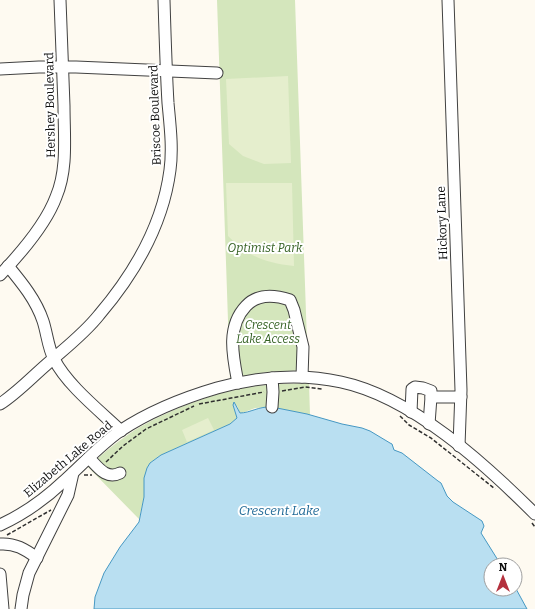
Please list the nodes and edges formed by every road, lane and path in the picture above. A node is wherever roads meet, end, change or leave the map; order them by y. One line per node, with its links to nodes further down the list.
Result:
1 (60, 0): 4 (street, Hershey Boulevard)
2 (164, 0): 6 (street, Briscoe Boulevard)
3 (448, 0): 17 (street, Hickory Lane)
4 (63, 67): 5 (street); 6 (street); 8 (street, Hershey Boulevard)
5 (0, 69)
6 (166, 70): 7 (street); 10 (street, Briscoe Boulevard)
7 (217, 73)
8 (8, 266): 9 (street, Hershey Boulevard); 10 (street)
9 (0, 275)
10 (53, 358): 18 (street, Briscoe Boulevard); 23 (street)
11 (302, 377): 12 (street, Elizabeth Lake Road); 13 (street); 20 (street, Elizabeth Lake Road)
12 (272, 378): 13 (street, Elizabeth Lake Road); 15 (street)
13 (238, 383): 23 (street, Elizabeth Lake Road)
14 (327, 389): 15 (path)
15 (274, 392): 19 (street); 26 (path)
16 (430, 397): 17 (street); 20 (street); 22 (street)
17 (461, 397): 24 (street, Hickory Lane)
18 (0, 404)
19 (272, 407)
20 (411, 412): 22 (street, Elizabeth Lake Road)
21 (398, 415): 30 (path)
22 (429, 424): 24 (street, Elizabeth Lake Road)
23 (121, 430): 25 (street, Elizabeth Lake Road)
24 (459, 446): 32 (street, Elizabeth Lake Road)
25 (89, 458): 26 (street); 27 (street, Elizabeth Lake Road)
26 (100, 469): 28 (street); 29 (path)
27 (73, 473): 29 (street); 33 (street, Elizabeth Lake Road)
28 (120, 473)
29 (70, 487): 31 (street)
30 (499, 493)
31 (62, 509): 35 (path); 36 (street)
32 (531, 516): 34 (path)
33 (0, 525)
34 (535, 526)
35 (3, 539): 36 (street)
36 (37, 558): 39 (street)
37 (0, 574): 38 (street)
38 (3, 609)
39 (21, 609)

